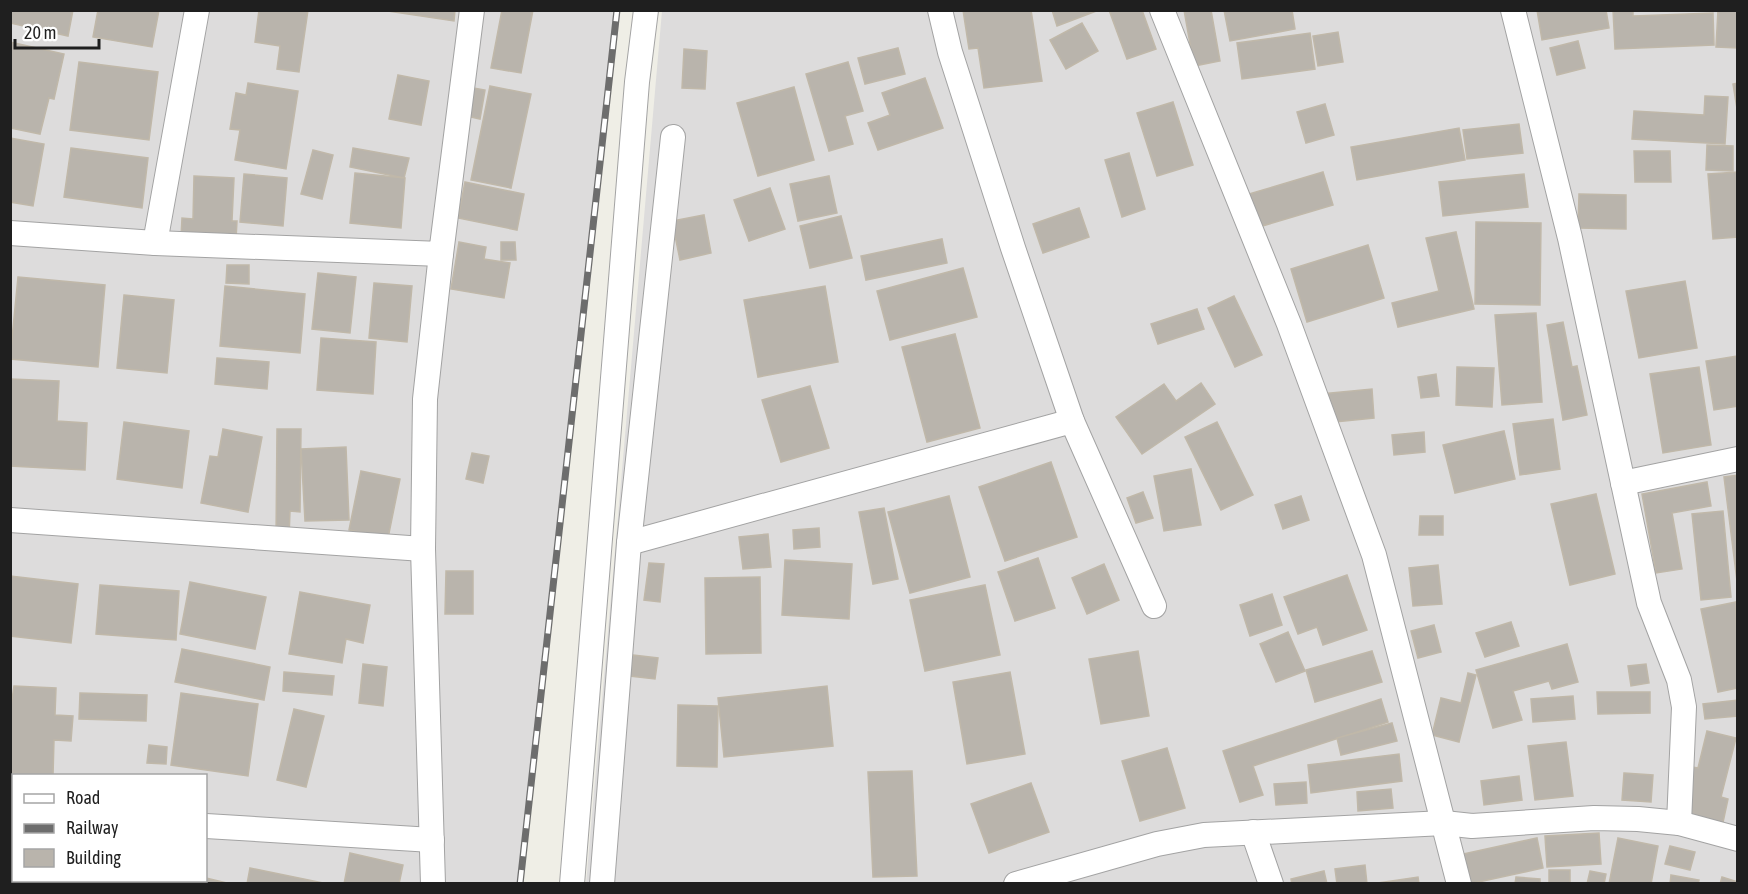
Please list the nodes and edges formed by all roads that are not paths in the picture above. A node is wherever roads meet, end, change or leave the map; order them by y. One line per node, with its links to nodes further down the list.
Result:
1 (197, 10): 9 (street)
2 (472, 10): 10 (street)
3 (646, 10): 25 (street)
4 (940, 10): 11 (street)
5 (1162, 10): 18 (street)
6 (1513, 10): 13 (street)
7 (673, 137): 15 (street)
8 (10, 233): 9 (street)
9 (155, 243): 10 (street)
10 (441, 254): 16 (street)
11 (1072, 421): 15 (street); 17 (street)
12 (1737, 459): 13 (street)
13 (1623, 483): 19 (street)
14 (10, 520): 16 (street)
15 (629, 543): 26 (street)
16 (423, 549): 23 (street)
17 (1154, 606)
18 (1444, 823): 19 (street); 21 (street); 29 (street)
19 (1679, 823): 22 (street)
20 (207, 826): 23 (street)
21 (1254, 832): 27 (street); 28 (street)
22 (1737, 839)
23 (432, 840): 24 (street)
24 (433, 884)
25 (572, 884)
26 (602, 884)
27 (1016, 884)
28 (1271, 884)
29 (1459, 884)

